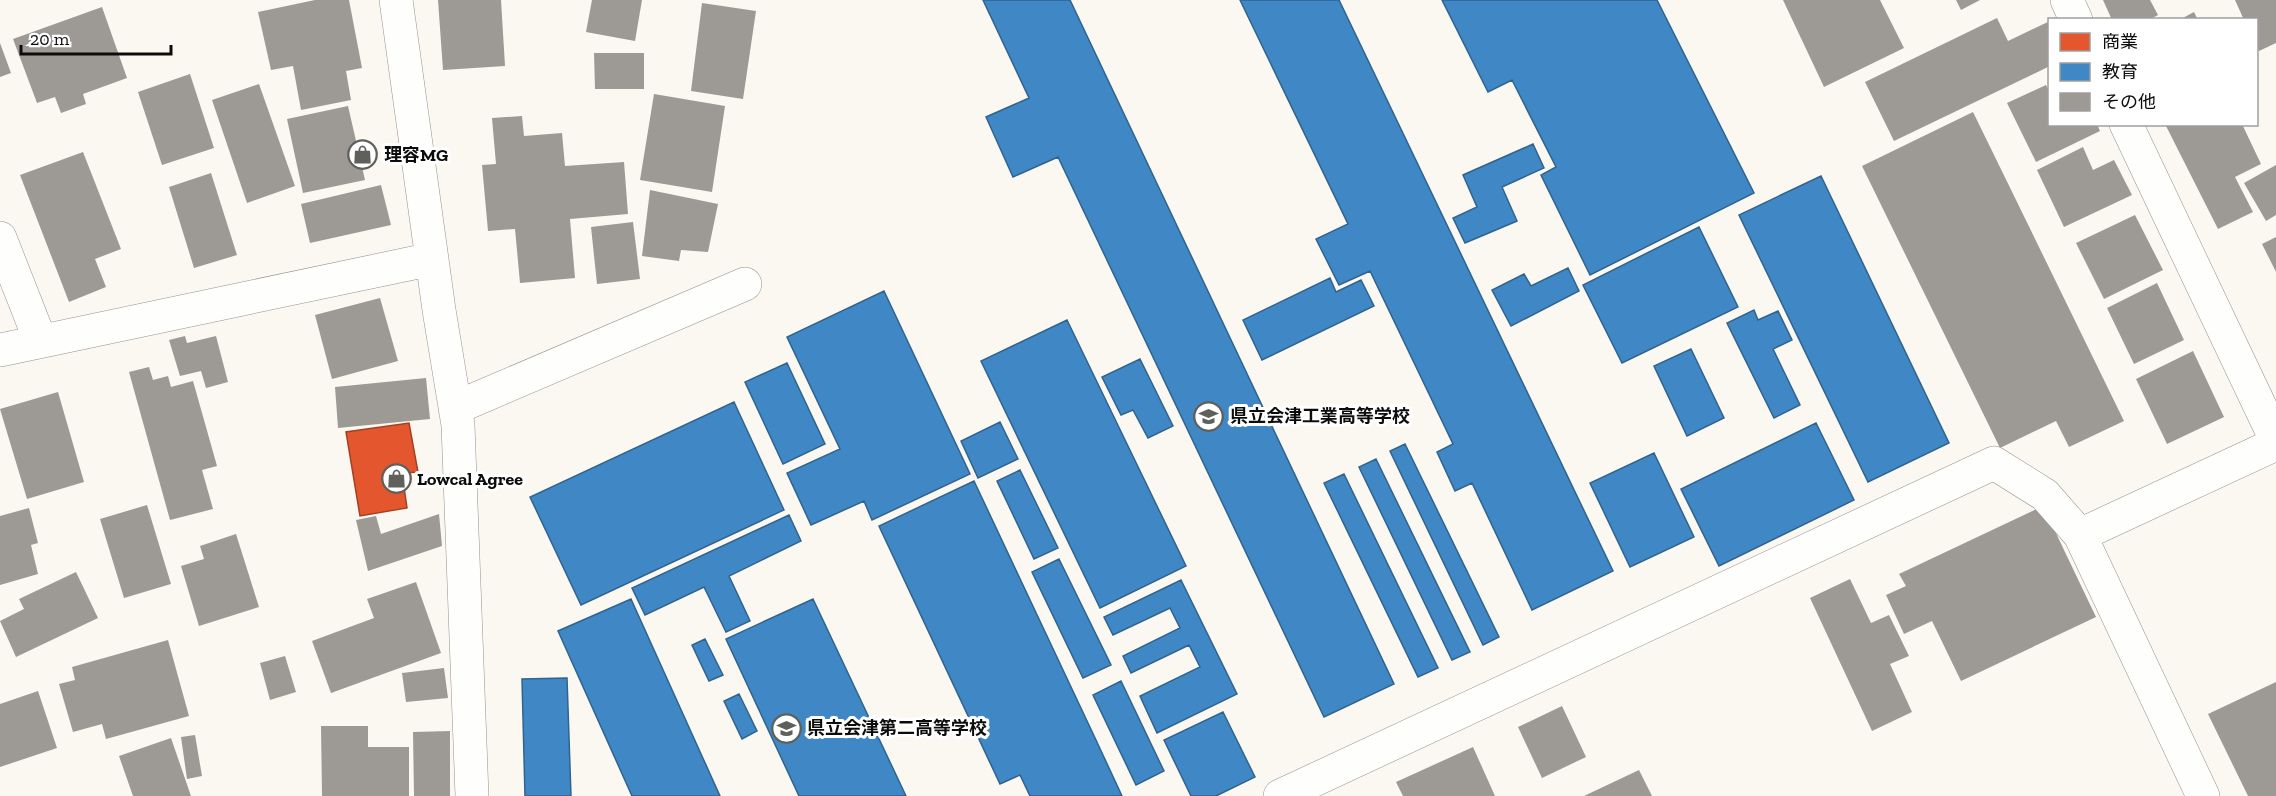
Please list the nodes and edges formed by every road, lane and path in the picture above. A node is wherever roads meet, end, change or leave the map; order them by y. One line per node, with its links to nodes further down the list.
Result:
1 (396, 0): 6 (street)
2 (2067, 0): 3 (street)
3 (2075, 18)
4 (2127, 126): 11 (street)
5 (0, 238): 8 (street)
6 (432, 259): 8 (street); 10 (street)
7 (745, 284): 10 (street)
8 (40, 340): 9 (street)
9 (0, 350)
10 (455, 408): 13 (street)
11 (2276, 442): 12 (street)
12 (2080, 535): 14 (street); 15 (street)
13 (472, 796)
14 (1280, 796)
15 (2203, 796)

